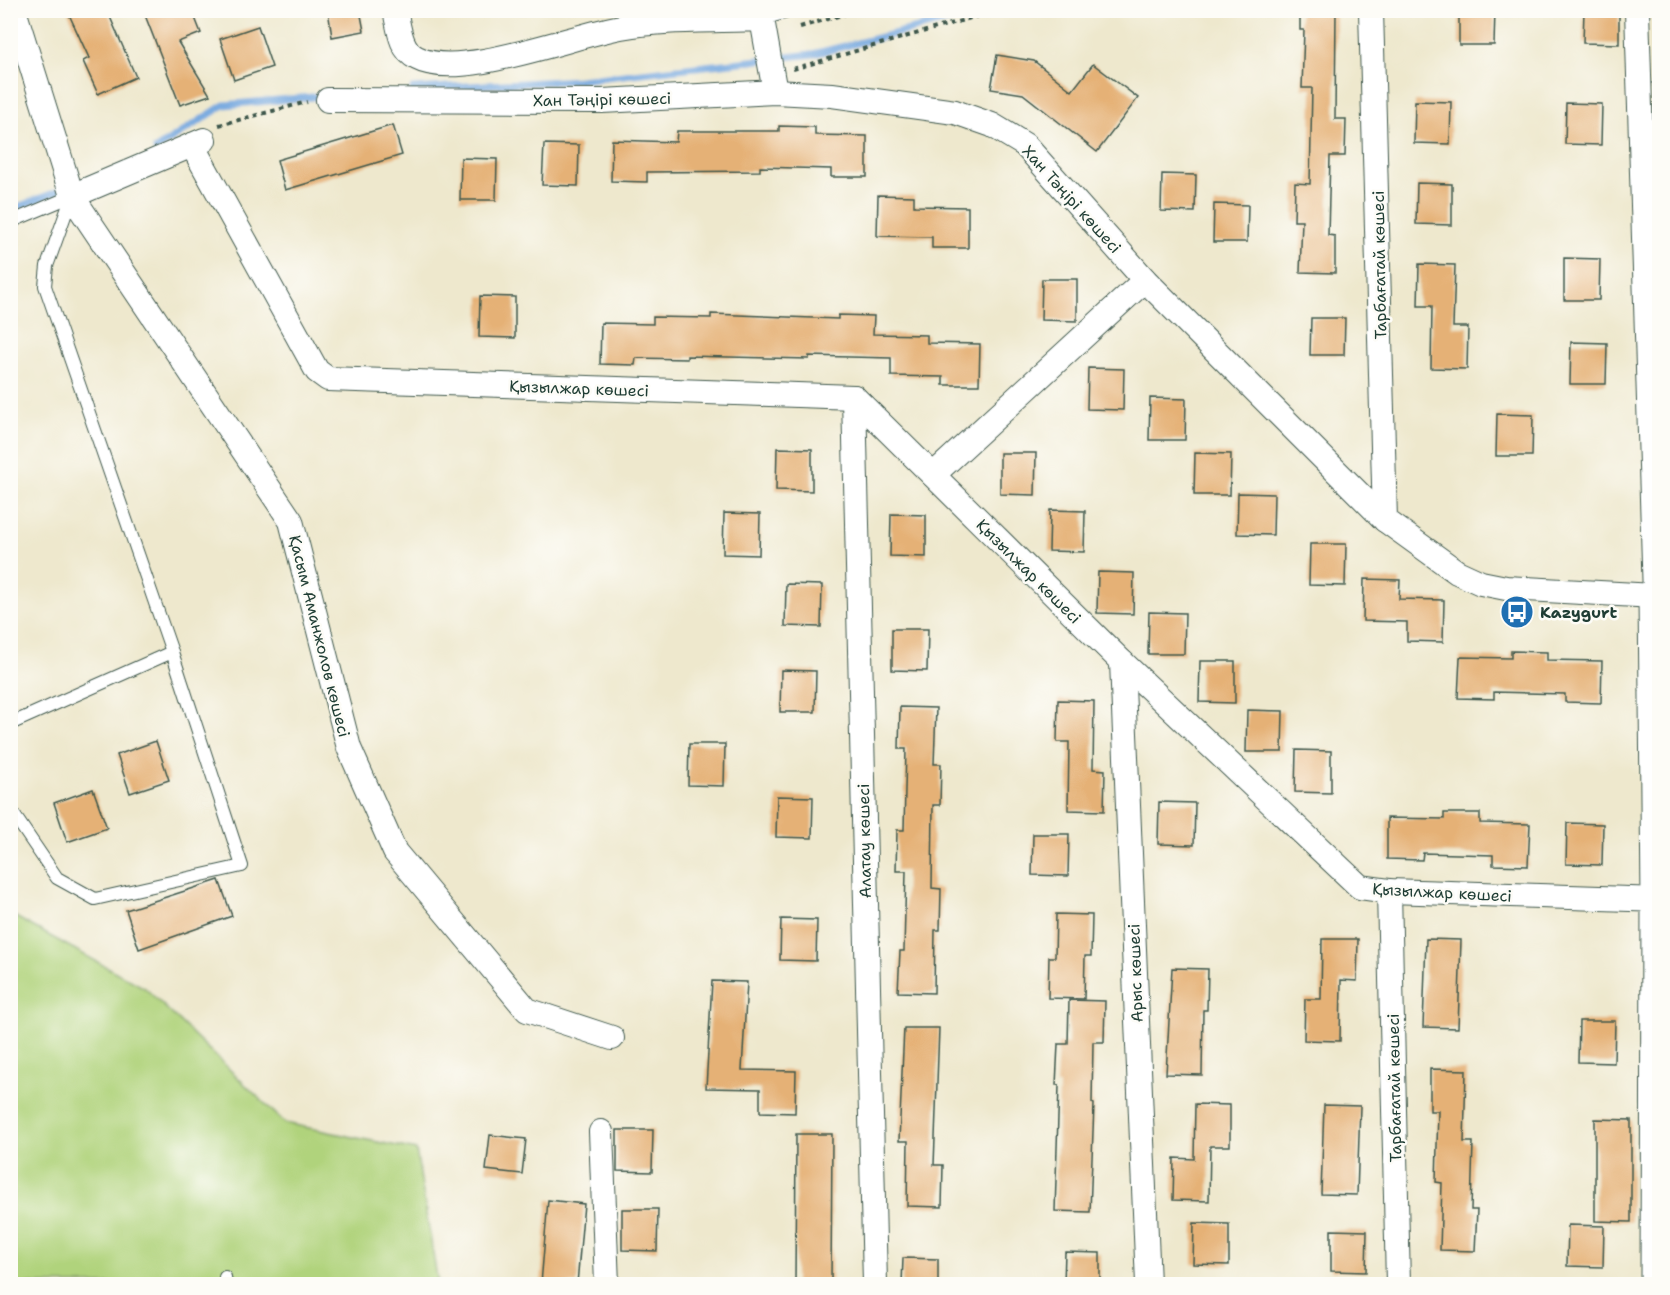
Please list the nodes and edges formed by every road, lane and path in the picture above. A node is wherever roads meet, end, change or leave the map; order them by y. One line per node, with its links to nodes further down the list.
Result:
1 (14, 10): 11 (street, Қасым Аманжолов көшесі)
2 (395, 10): 8 (street)
3 (795, 10): 8 (lane)
4 (860, 10): 8 (path)
5 (999, 10): 8 (path)
6 (1371, 10): 16 (street, Тарбағатай көшесі)
7 (1637, 10): 17 (street)
8 (768, 55): 9 (street, Хан Тәңірі көшесі); 13 (street, Хан Тәңірі көшесі)
9 (328, 100): 10 (path)
10 (198, 143): 11 (street); 14 (street, Қызылжар көшесі)
11 (71, 193): 12 (lane); 18 (lane); 24 (street, Қасым Аманжолов көшесі)
12 (10, 222)
13 (1145, 280): 15 (street); 16 (street, Хан Тәңірі көшесі)
14 (854, 397): 15 (street, Қызылжар көшесі); 27 (street, Алатау көшесі)
15 (933, 476): 19 (street, Қызылжар көшесі)
16 (1384, 520): 17 (street, Хан Тәңірі көшесі)
17 (1657, 596): 23 (street)
18 (171, 652): 20 (lane); 21 (lane)
19 (1122, 662): 22 (street, Қызылжар көшесі); 28 (street, Арыс көшесі)
20 (10, 724)
21 (10, 809)
22 (1389, 891): 23 (street, Қызылжар көшесі); 29 (street, Тарбағатай көшесі)
23 (1659, 900): 30 (street)
24 (612, 1038)
25 (601, 1132): 26 (street)
26 (607, 1284)
27 (875, 1284)
28 (1148, 1284)
29 (1398, 1284)
30 (1657, 1284)

